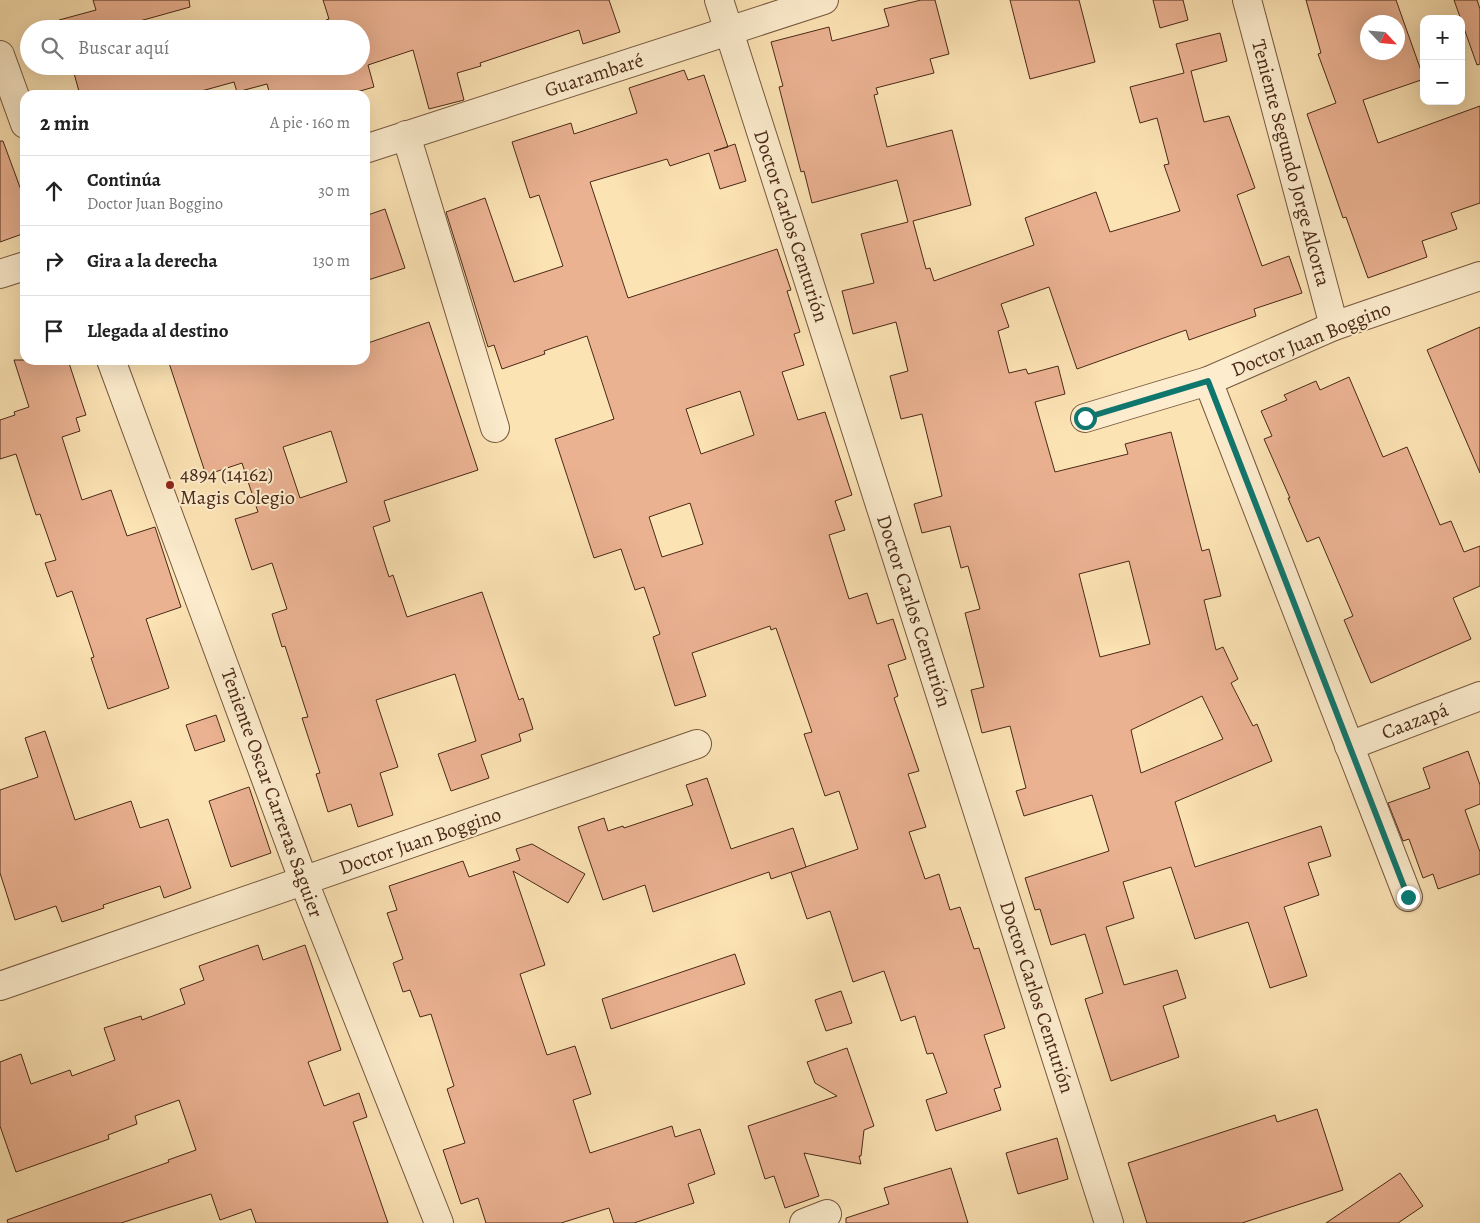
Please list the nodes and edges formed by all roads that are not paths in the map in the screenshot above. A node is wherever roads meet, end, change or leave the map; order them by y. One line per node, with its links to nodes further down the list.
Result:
1 (719, 0): 4 (street, Doctor Carlos Centurión)
2 (824, 0): 4 (street, Guarambaré)
3 (1247, 0): 12 (street, Teniente Segundo Jorge Alcorta)
4 (730, 31): 7 (street, Guarambaré); 24 (street, Doctor Carlos Centurión)
5 (0, 55): 6 (street)
6 (20, 110)
7 (406, 135): 8 (street, Guarambaré); 16 (street)
8 (370, 147)
9 (20, 268): 10 (street)
10 (0, 274)
11 (1480, 276): 12 (street, Doctor Juan Boggino)
12 (1334, 326): 14 (street, Doctor Juan Boggino)
13 (113, 365): 20 (street, Teniente Oscar Carreras Saguier)
14 (1208, 381): 15 (street, Doctor Juan Boggino); 19 (street)
15 (1085, 418)
16 (494, 428)
17 (1480, 696): 19 (street, Caazapá)
18 (697, 744): 20 (street, Doctor Juan Boggino)
19 (1349, 746): 21 (street)
20 (304, 882): 22 (street, Doctor Juan Boggino); 23 (street, Teniente Oscar Carreras Saguier)
21 (1408, 897)
22 (0, 986)
23 (439, 1223)
24 (1109, 1223)

